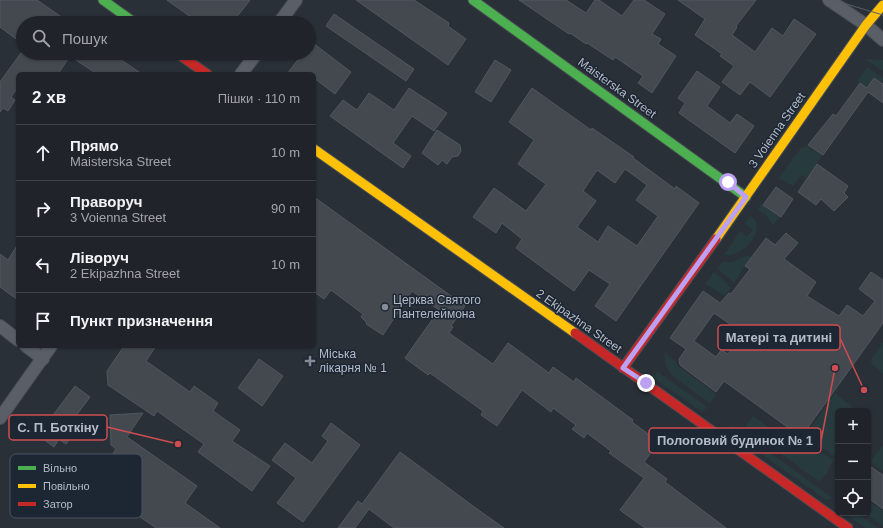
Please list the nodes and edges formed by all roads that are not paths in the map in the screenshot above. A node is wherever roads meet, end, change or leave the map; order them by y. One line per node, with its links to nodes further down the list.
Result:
1 (103, 0): 6 (street)
2 (296, 0): 7 (street)
3 (474, 0): 15 (street, Maisterska Street)
4 (830, 0): 8 (street)
5 (883, 5): 8 (street, 3 Voienna Street)
6 (126, 16)
7 (284, 16)
8 (866, 25): 9 (street); 15 (street, 3 Voienna Street)
9 (883, 40)
10 (187, 60): 12 (street)
11 (252, 60): 13 (street)
12 (204, 72)
13 (243, 72)
14 (316, 150): 21 (street, 2 Ekipazhna Street)
15 (746, 197): 21 (street, 3 Voienna Street)
16 (0, 326): 17 (street)
17 (16, 338)
18 (29, 348): 20 (street)
19 (50, 348): 20 (street)
20 (43, 358): 22 (street)
21 (623, 368): 23 (street, 2 Ekipazhna Street)
22 (0, 418)
23 (848, 528)

